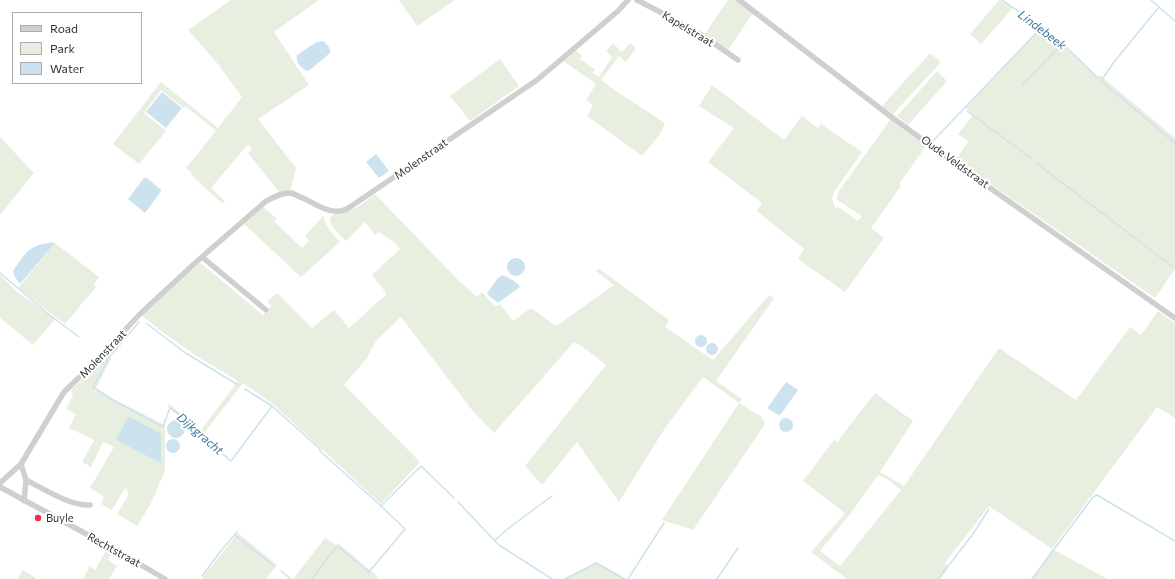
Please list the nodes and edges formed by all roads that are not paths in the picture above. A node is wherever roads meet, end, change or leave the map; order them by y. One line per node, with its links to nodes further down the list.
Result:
1 (628, 0): 5 (street, Molenstraat)
2 (637, 0): 4 (street, Kapelstraat)
3 (739, 0): 7 (street, Oude Veldstraat)
4 (738, 60)
5 (202, 257): 6 (street); 8 (street, Molenstraat)
6 (266, 310)
7 (1175, 318)
8 (21, 464): 9 (street); 10 (street, Molenstraat)
9 (26, 480): 12 (street); 13 (street)
10 (0, 483)
11 (0, 488): 12 (street, Rechtstraat)
12 (24, 501): 14 (street, Rechtstraat)
13 (90, 505)
14 (165, 579)

